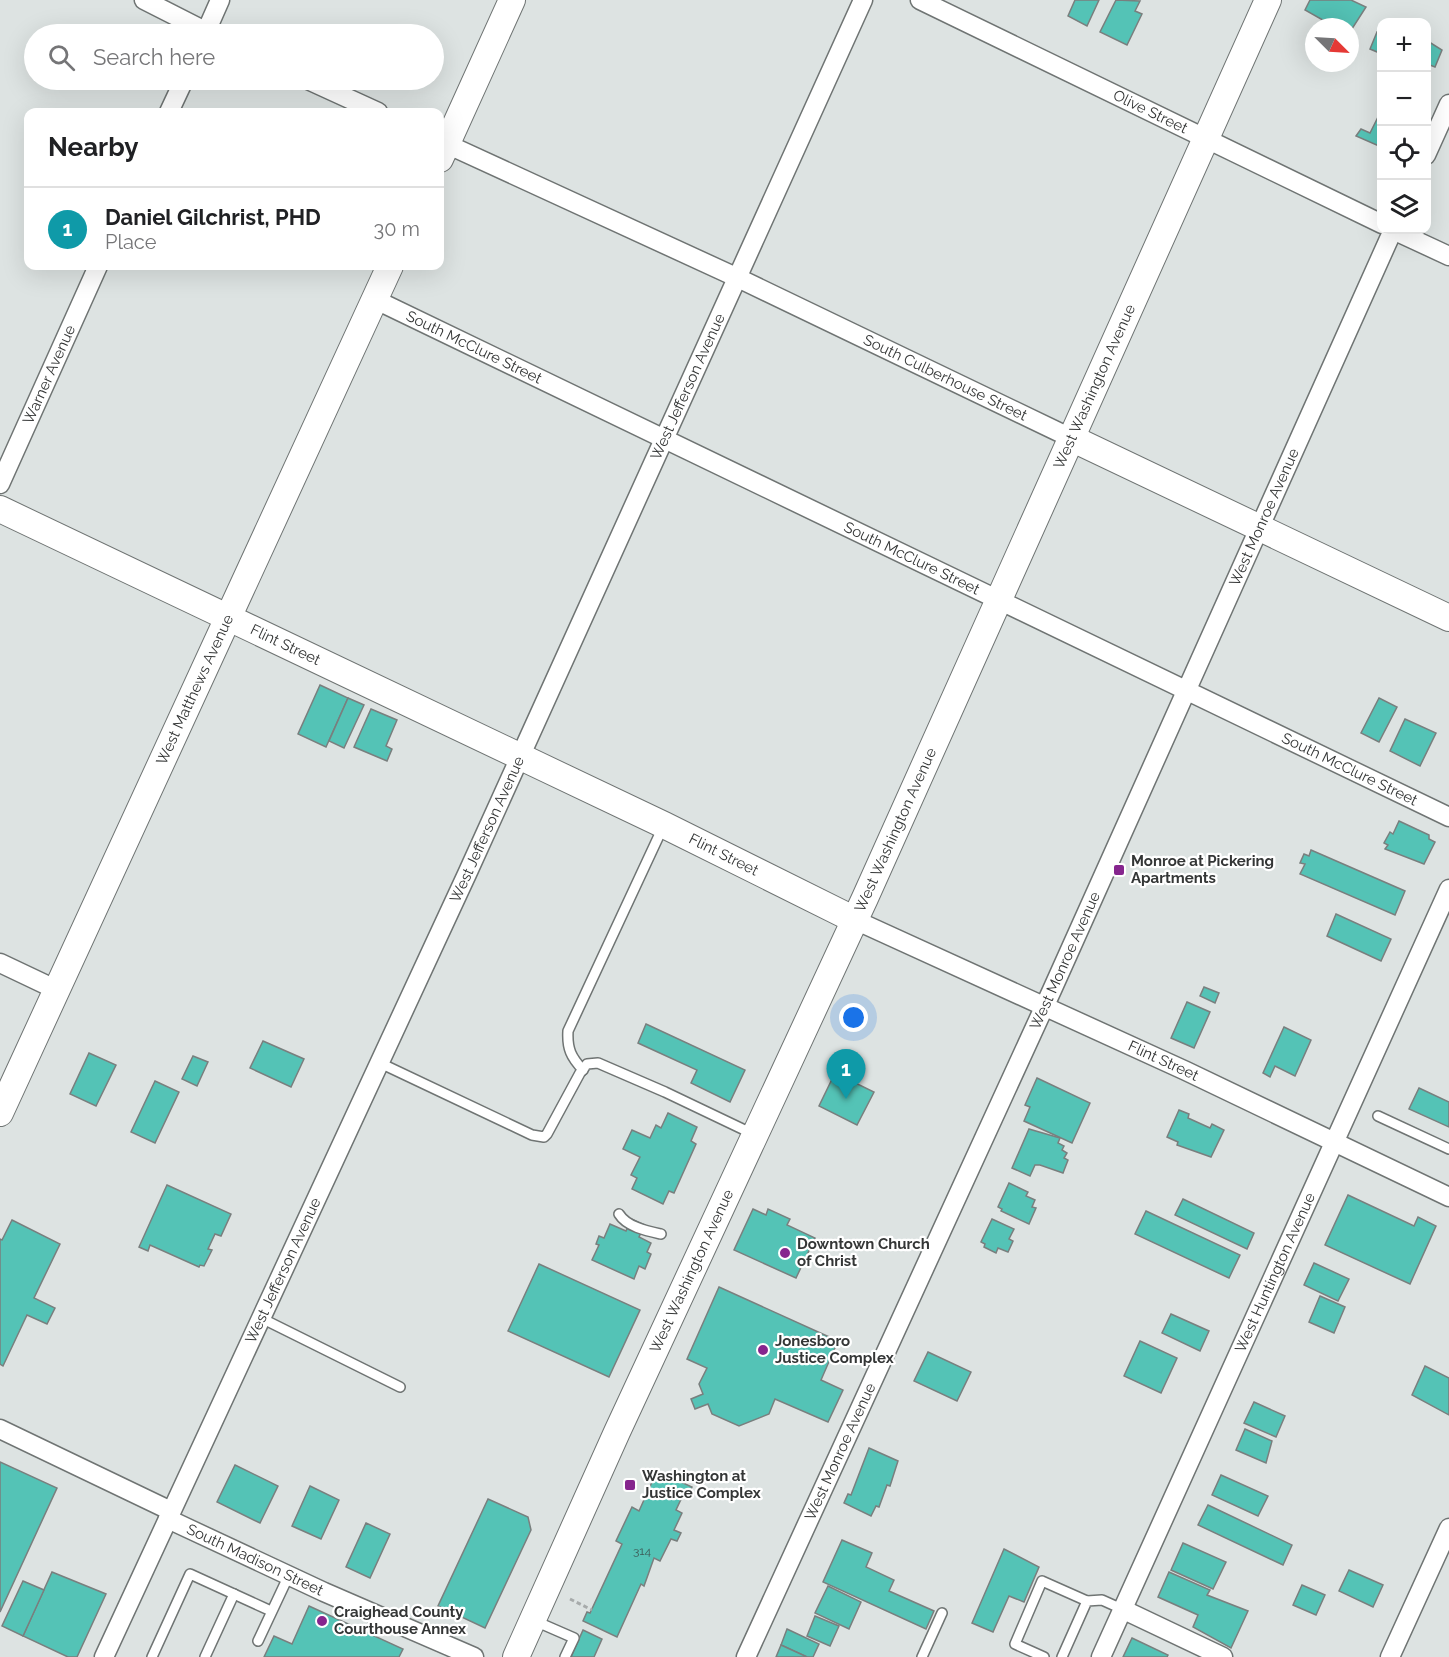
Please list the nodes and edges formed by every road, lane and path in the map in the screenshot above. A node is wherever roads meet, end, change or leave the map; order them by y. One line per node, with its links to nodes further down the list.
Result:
1 (144, 0): 7 (street)
2 (220, 0): 8 (street)
3 (512, 0): 15 (street)
4 (863, 0): 24 (street, West Jefferson Avenue)
5 (920, 0): 14 (street, Olive Street)
6 (1268, 0): 14 (street, West Washington Avenue)
7 (188, 24)
8 (211, 24)
9 (179, 90): 12 (street)
10 (330, 90): 13 (street)
11 (1449, 104): 16 (street)
12 (171, 108)
13 (369, 108)
14 (1206, 138): 18 (street, Olive Street); 26 (street, West Washington Avenue)
15 (444, 144)
16 (1431, 144)
17 (444, 149): 24 (street, South Culberhouse Street)
18 (1377, 222)
19 (1391, 234): 30 (street, West Monroe Avenue)
20 (1402, 234): 21 (street)
21 (1449, 256)
22 (96, 270): 28 (street, Warner Avenue)
23 (388, 270): 25 (street, West Matthews Avenue)
24 (738, 278): 26 (street, South Culberhouse Street); 27 (street, West Jefferson Avenue)
25 (374, 299): 27 (street, South McClure Street); 33 (street, West Matthews Avenue)
26 (1071, 438): 30 (street, South Culberhouse Street); 31 (street, West Washington Avenue)
27 (665, 439): 31 (street, South McClure Street); 35 (street, West Jefferson Avenue)
28 (0, 484)
29 (0, 509): 33 (street, Flint Street)
30 (1260, 529): 32 (street, South Culberhouse Street); 34 (street, West Monroe Avenue)
31 (999, 599): 34 (street, South McClure Street); 39 (street, West Washington Avenue)
32 (1449, 618)
33 (230, 619): 35 (street, Flint Street); 41 (street, West Matthews Avenue)
34 (1186, 691): 36 (street, South McClure Street); 42 (street, West Monroe Avenue)
35 (520, 758): 37 (street, Flint Street); 43 (street, West Jefferson Avenue)
36 (1449, 817)
37 (664, 825): 39 (street, Flint Street); 44 (lane)
38 (1449, 889): 48 (street, West Huntington Avenue)
39 (855, 920): 42 (street, Flint Street); 47 (street, West Washington Avenue)
40 (0, 963): 41 (street)
41 (57, 990): 45 (street, West Matthews Avenue)
42 (1045, 1006): 48 (street, Flint Street); 74 (street, West Monroe Avenue)
43 (380, 1063): 44 (lane); 53 (street, West Jefferson Avenue)
44 (583, 1070): 47 (lane)
45 (0, 1113)
46 (1378, 1116): 49 (lane)
47 (755, 1135): 66 (street, West Washington Avenue)
48 (1335, 1142): 50 (street, Flint Street); 62 (street, West Huntington Avenue)
49 (1449, 1149)
50 (1449, 1197)
51 (619, 1214): 52 (lane)
52 (661, 1234)
53 (261, 1318): 54 (lane); 56 (street, West Jefferson Avenue)
54 (400, 1387)
55 (0, 1429): 56 (street, South Madison Street)
56 (170, 1515): 58 (street, South Madison Street); 68 (street, West Jefferson Avenue)
57 (1449, 1528): 80 (street)
58 (289, 1575): 64 (lane); 71 (street, South Madison Street)
59 (234, 1594): 64 (lane); 69 (lane); 70 (lane)
60 (570, 1599): 63 (path)
61 (1087, 1601): 62 (lane); 76 (lane); 77 (lane)
62 (1122, 1609): 78 (street, West Huntington Avenue); 79 (street)
63 (592, 1610)
64 (271, 1611): 67 (lane)
65 (942, 1613): 75 (lane)
66 (532, 1620): 72 (street, West Washington Avenue); 73 (lane)
67 (258, 1641)
68 (104, 1657)
69 (152, 1657)
70 (205, 1657)
71 (474, 1657)
72 (516, 1657)
73 (565, 1657)
74 (746, 1657)
75 (922, 1657)
76 (1044, 1657)
77 (1062, 1657)
78 (1101, 1657)
79 (1223, 1657)
80 (1390, 1657)

